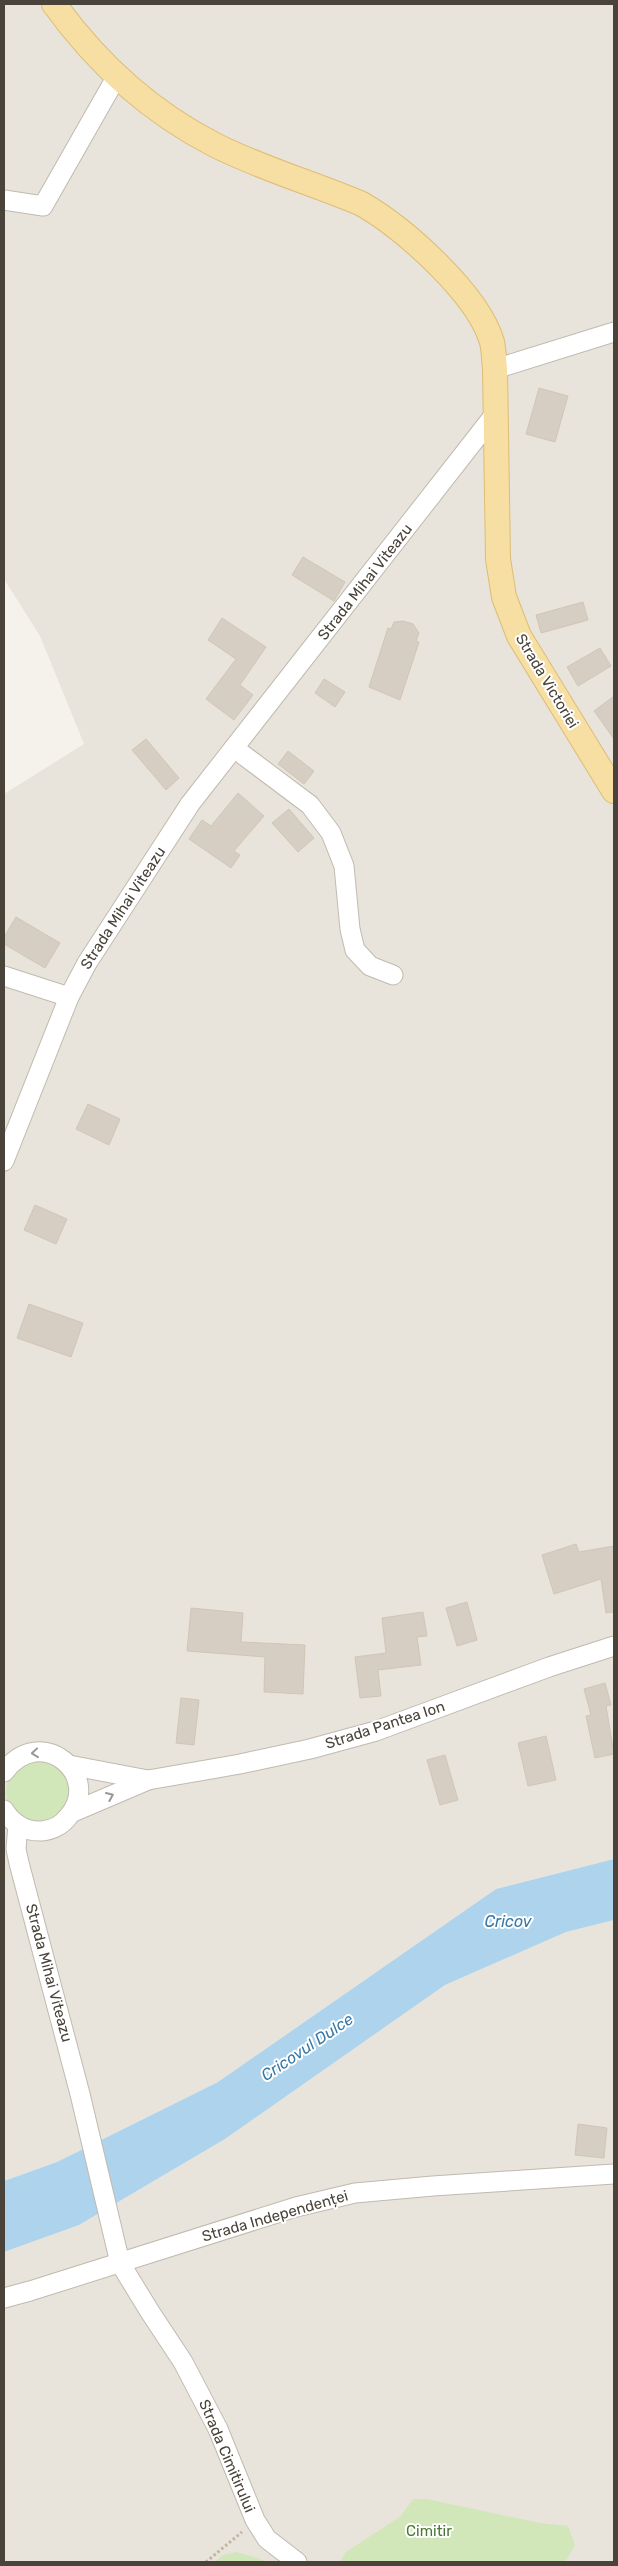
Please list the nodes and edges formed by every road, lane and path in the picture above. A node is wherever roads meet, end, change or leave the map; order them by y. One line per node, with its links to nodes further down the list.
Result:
1 (54, 4): 2 (main road, Strada Victoriei)
2 (117, 76): 3 (street); 5 (main road, Strada Victoriei)
3 (4, 200)
4 (614, 332): 5 (street)
5 (495, 369): 6 (main road, Strada Victoriei)
6 (494, 414): 7 (street, Strada Mihai Viteazu); 8 (main road, Strada Victoriei)
7 (234, 748): 9 (street); 11 (street, Strada Mihai Viteazu)
8 (614, 791)
9 (393, 975)
10 (4, 976): 11 (street)
11 (69, 997): 12 (street, Strada Mihai Viteazu)
12 (4, 1161)
13 (614, 1646): 16 (street, Strada Pantea Ion)
14 (6, 1764): 15 (street, Strada Pantea Ion, one-way to 14)
15 (69, 1765): 16 (street, Strada Pantea Ion); 17 (street)
16 (148, 1780): 17 (street, Strada Pantea Ion, one-way to 16)
17 (72, 1812): 18 (street)
18 (8, 1819): 20 (street, Strada Mihai Viteazu)
19 (614, 2174): 20 (street, Strada Independenței)
20 (120, 2263): 21 (street, Strada Independenței); 22 (street, Strada Cimitirului)
21 (4, 2298)
22 (255, 2520): 23 (path); 24 (street, Strada Cimitirului)
23 (206, 2562)
24 (298, 2562)

